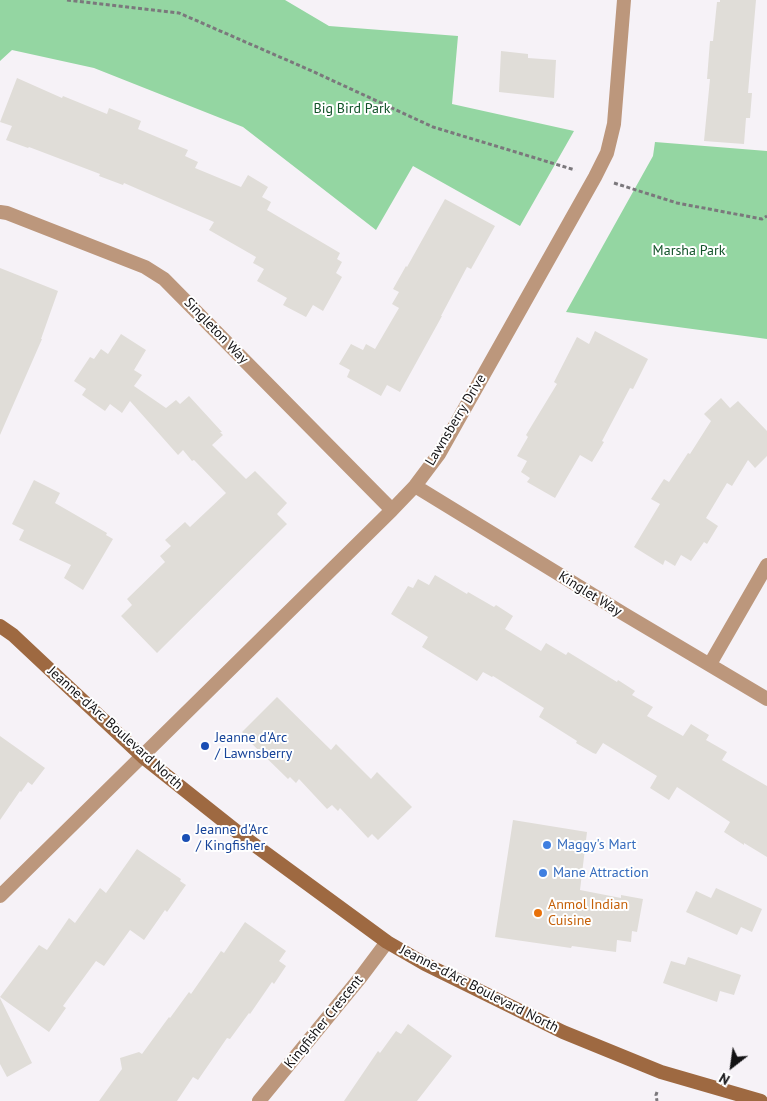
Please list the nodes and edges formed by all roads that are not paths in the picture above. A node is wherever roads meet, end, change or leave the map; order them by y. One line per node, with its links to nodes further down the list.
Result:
1 (624, 0): 3 (street, Lawnsberry Drive)
2 (0, 212): 4 (street, Singleton Way)
3 (415, 486): 4 (street, Lawnsberry Drive); 7 (street, Kinglet Way)
4 (392, 510): 9 (street, Lawnsberry Drive)
5 (767, 565): 7 (street)
6 (0, 626): 9 (main road, Jeanne-d'Arc Boulevard North)
7 (710, 664): 8 (street, Kinglet Way)
8 (767, 698)
9 (143, 756): 10 (street); 11 (main road, Jeanne-d'Arc Boulevard North)
10 (0, 896)
11 (387, 942): 12 (street, Kingfisher Crescent); 13 (main road, Jeanne-d'Arc Boulevard North)
12 (259, 1101)
13 (761, 1101)

